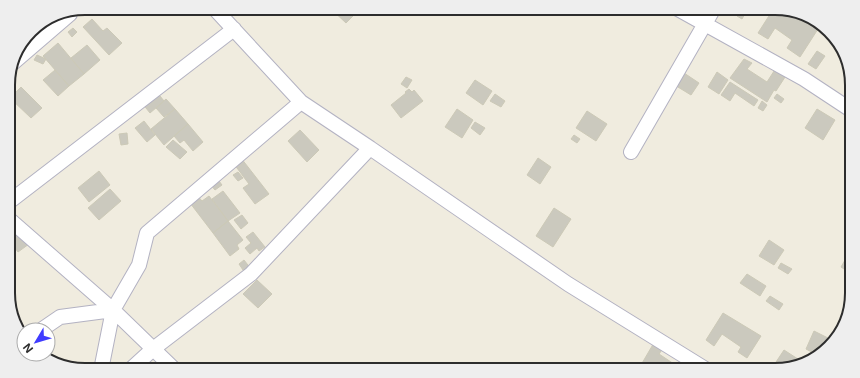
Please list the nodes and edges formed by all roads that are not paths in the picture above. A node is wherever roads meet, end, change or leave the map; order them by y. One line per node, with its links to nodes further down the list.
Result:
1 (223, 15): 6 (street)
2 (688, 15): 5 (street)
3 (710, 15): 5 (street)
4 (65, 18): 7 (street)
5 (704, 24): 9 (street); 11 (street)
6 (234, 29): 8 (street); 12 (street)
7 (22, 55)
8 (301, 102): 10 (street); 14 (street)
9 (845, 106)
10 (370, 148): 16 (street); 20 (street)
11 (631, 152)
12 (15, 197)
13 (15, 224): 14 (street)
14 (113, 310): 15 (street); 16 (street); 17 (street)
15 (53, 322)
16 (153, 349): 18 (street); 19 (street)
17 (102, 363)
18 (138, 363)
19 (168, 363)
20 (696, 363)

